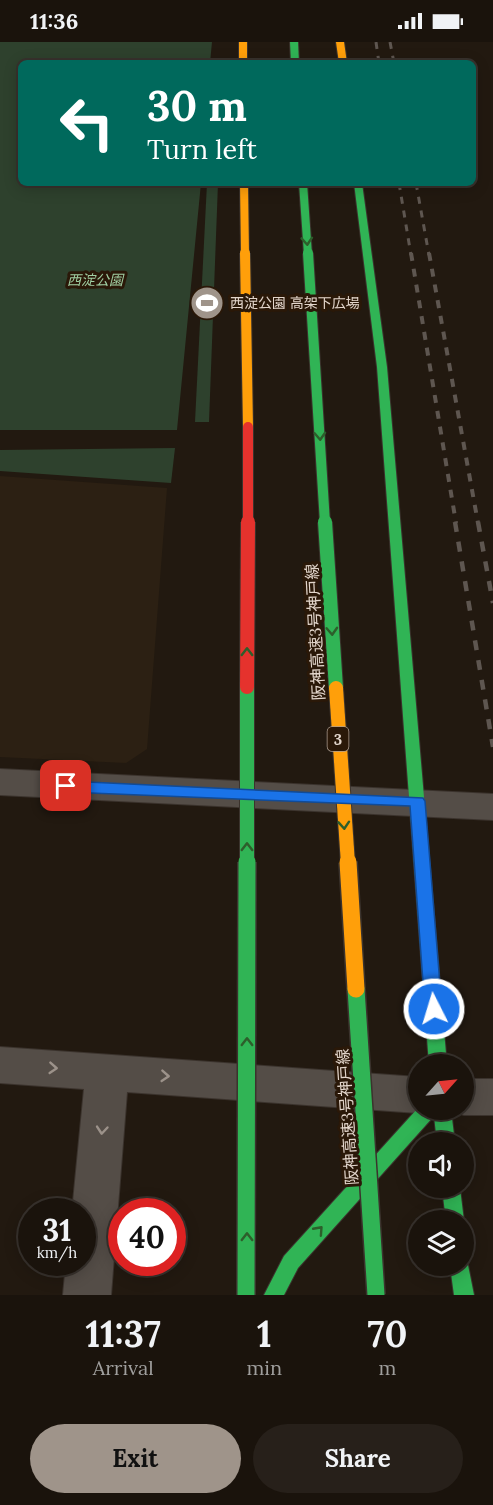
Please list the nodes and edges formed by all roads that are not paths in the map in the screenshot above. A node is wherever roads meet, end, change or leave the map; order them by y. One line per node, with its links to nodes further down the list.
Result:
1 (243, 42): 4 (main road)
2 (294, 42): 5 (main road)
3 (340, 42): 6 (main road)
4 (243, 60)
5 (295, 60)
6 (343, 60)
7 (244, 186): 22 (main road, one-way to 7, bridge)
8 (303, 186): 24 (main road, 阪神高速3号神戸線 / 3, one-way to 24, bridge)
9 (358, 186): 12 (main road)
10 (0, 782): 12 (street)
11 (493, 807): 12 (street)
12 (418, 816): 13 (main road)
13 (438, 1054)
14 (0, 1065): 15 (street, one-way to 15)
15 (107, 1072): 16 (street, one-way to 16); 21 (street, one-way to 21)
16 (408, 1094)
17 (474, 1097): 18 (street)
18 (493, 1097)
19 (419, 1120): 23 (main road, one-way to 19)
20 (461, 1276): 25 (main road)
21 (87, 1295)
22 (246, 1295)
23 (274, 1295)
24 (376, 1295)
25 (464, 1295)

